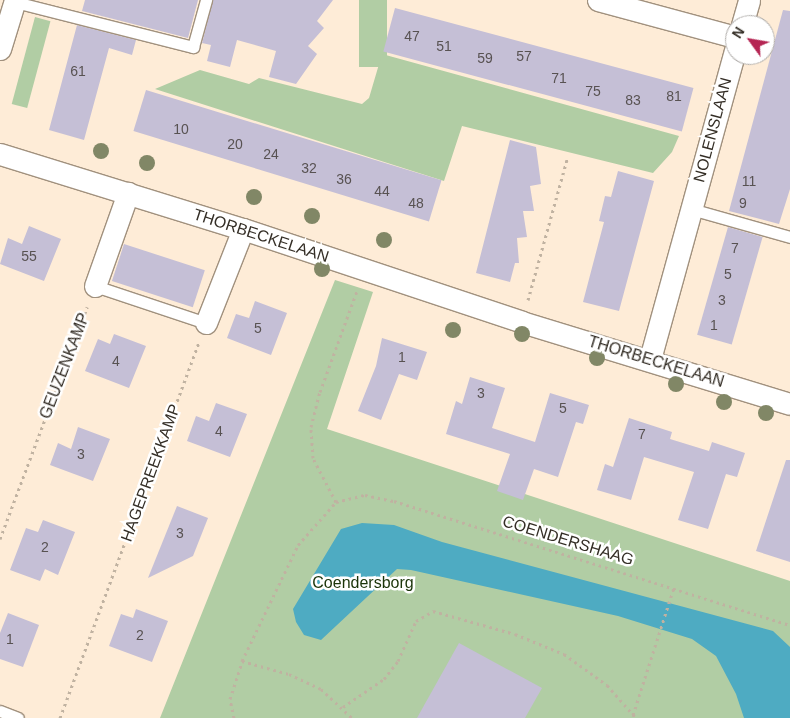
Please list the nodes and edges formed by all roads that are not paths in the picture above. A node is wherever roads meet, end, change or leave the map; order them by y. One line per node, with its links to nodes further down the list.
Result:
1 (206, 0): 4 (lane)
2 (598, 0): 6 (street)
3 (749, 0): 5 (street)
4 (15, 1): 7 (street)
5 (745, 15)
6 (725, 34)
7 (0, 50)
8 (731, 65): 11 (street, NOLENSLAAN)
9 (0, 154): 10 (street, THORBECKELAAN)
10 (128, 193): 12 (street, THORBECKELAAN); 14 (street)
11 (691, 209): 13 (lane); 16 (street, NOLENSLAAN)
12 (243, 229): 15 (street); 16 (street, THORBECKELAAN)
13 (790, 237)
14 (95, 286): 15 (lane)
15 (206, 323)
16 (650, 358): 17 (street, THORBECKELAAN)
17 (790, 404)
18 (0, 711): 19 (lane)
19 (18, 718)

